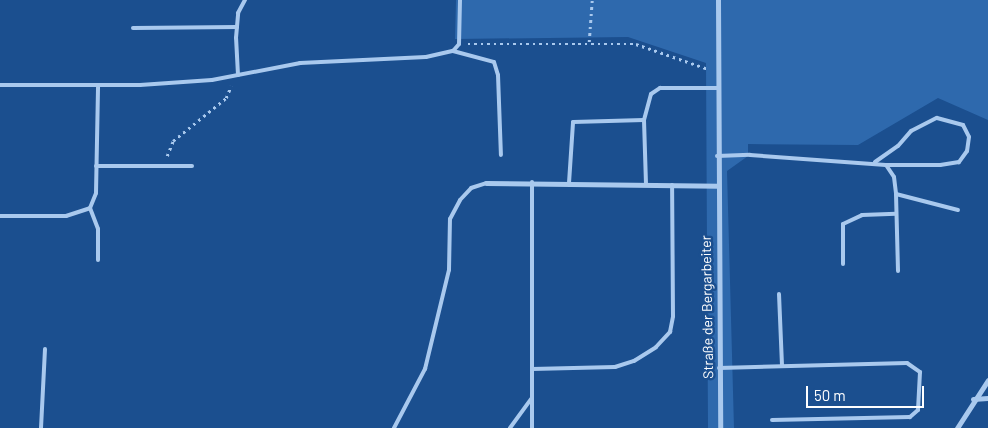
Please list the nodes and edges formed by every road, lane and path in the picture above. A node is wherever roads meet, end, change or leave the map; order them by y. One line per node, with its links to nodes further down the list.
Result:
1 (245, 0): 5 (lane)
2 (460, 0): 8 (lane)
3 (592, 0): 7 (path)
4 (718, 0): 10 (street, Straße der Bergarbeiter)
5 (237, 27): 6 (lane); 11 (lane)
6 (133, 28)
7 (590, 42): 8 (path); 10 (path)
8 (459, 44): 9 (lane)
9 (453, 50): 11 (lane); 16 (lane)
10 (718, 73): 14 (street, Straße der Bergarbeiter)
11 (236, 75): 13 (lane); 21 (path)
12 (0, 85): 13 (lane)
13 (98, 85): 20 (lane)
14 (718, 88): 15 (lane); 17 (street, Straße der Bergarbeiter)
15 (644, 120): 25 (lane); 26 (lane)
16 (501, 155)
17 (717, 156): 18 (lane); 28 (street, Straße der Bergarbeiter)
18 (875, 162): 19 (lane); 19 (lane)
19 (886, 165): 29 (lane)
20 (96, 166): 21 (lane); 30 (lane)
21 (162, 166): 22 (lane)
22 (192, 166)
23 (532, 182): 24 (street); 25 (street); 41 (lane)
24 (486, 183): 48 (lane)
25 (568, 183): 26 (street)
26 (646, 184): 27 (street)
27 (672, 185): 28 (street); 41 (lane)
28 (718, 186): 40 (street, Straße der Bergarbeiter)
29 (896, 194): 31 (lane); 32 (lane)
30 (90, 208): 33 (lane); 34 (lane)
31 (958, 210)
32 (896, 214): 35 (lane); 36 (lane)
33 (0, 216)
34 (98, 260)
35 (843, 264)
36 (898, 271)
37 (779, 294): 39 (lane)
38 (45, 349): 47 (lane)
39 (782, 366): 40 (lane); 46 (lane)
40 (719, 368): 51 (street, Straße der Bergarbeiter)
41 (532, 369): 43 (lane)
42 (988, 380): 45 (street)
43 (532, 397): 49 (lane); 50 (lane)
44 (988, 398): 45 (street)
45 (973, 400): 52 (street)
46 (772, 420)
47 (41, 428)
48 (394, 428)
49 (510, 428)
50 (532, 428)
51 (720, 428)
52 (957, 428)

